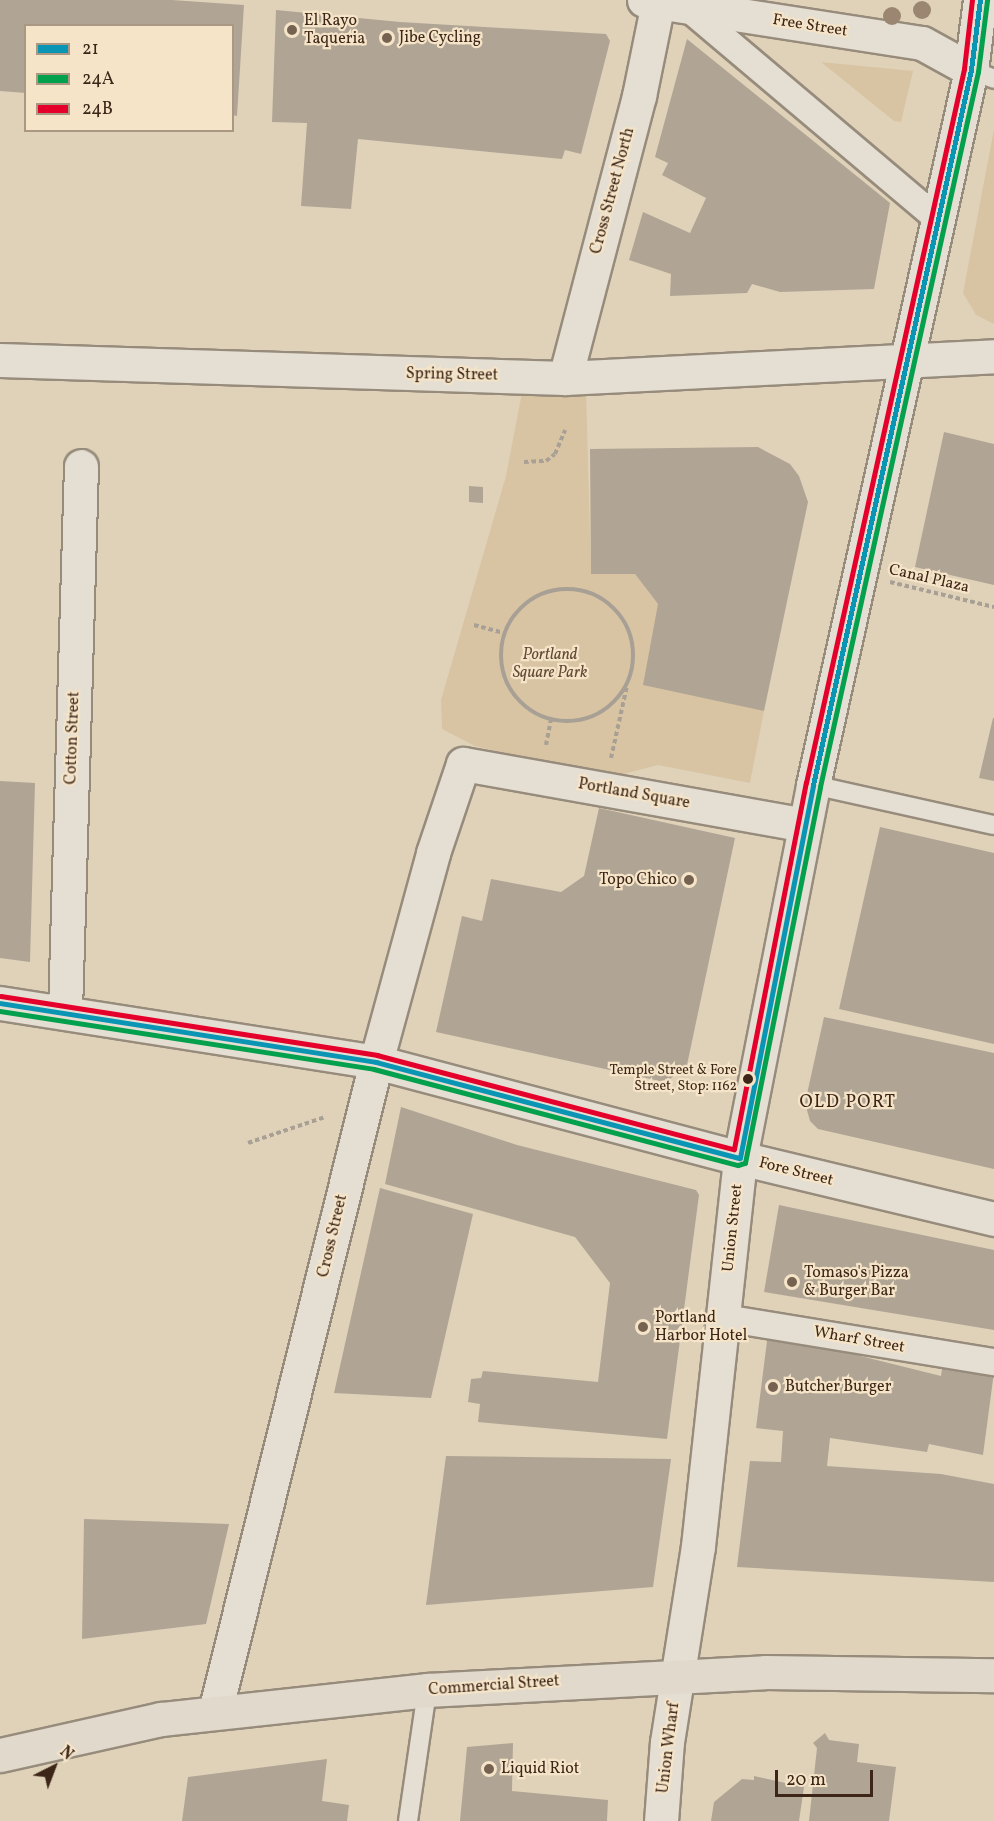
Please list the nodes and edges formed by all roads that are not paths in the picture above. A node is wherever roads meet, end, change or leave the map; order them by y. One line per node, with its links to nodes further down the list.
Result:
1 (980, 0): 3 (street, Union Street)
2 (667, 3): 3 (street, Free Street); 4 (street); 8 (street, Cross Street North)
3 (982, 74): 4 (street, Union Street)
4 (936, 219): 7 (street, Union Street)
5 (994, 356): 7 (street, Spring Street)
6 (0, 360): 8 (street, Spring Street)
7 (905, 363): 8 (street, Spring Street); 11 (street, Union Street)
8 (565, 378)
9 (81, 466): 15 (street, Cotton Street)
10 (463, 764): 12 (street, Portland Square); 16 (street, Cross Street)
11 (813, 785): 12 (street, Union Street); 13 (lane)
12 (805, 825): 17 (street, Union Street)
13 (994, 825)
14 (0, 1003): 15 (street, Fore Street)
15 (65, 1011): 16 (street, Fore Street)
16 (376, 1062): 17 (street, Fore Street); 24 (street, Cross Street)
17 (740, 1158): 18 (street, Fore Street); 19 (street, Union Street)
18 (994, 1219)
19 (724, 1318): 20 (street, Wharf Street); 21 (street, Union Street)
20 (994, 1362)
21 (679, 1675): 22 (main road, Commercial Street); 23 (main road, Commercial Street); 27 (street, Union Wharf)
22 (994, 1676)
23 (427, 1690): 24 (main road, Commercial Street); 26 (lane)
24 (215, 1712): 25 (main road, Commercial Street)
25 (0, 1755)
26 (408, 1821)
27 (661, 1821)

